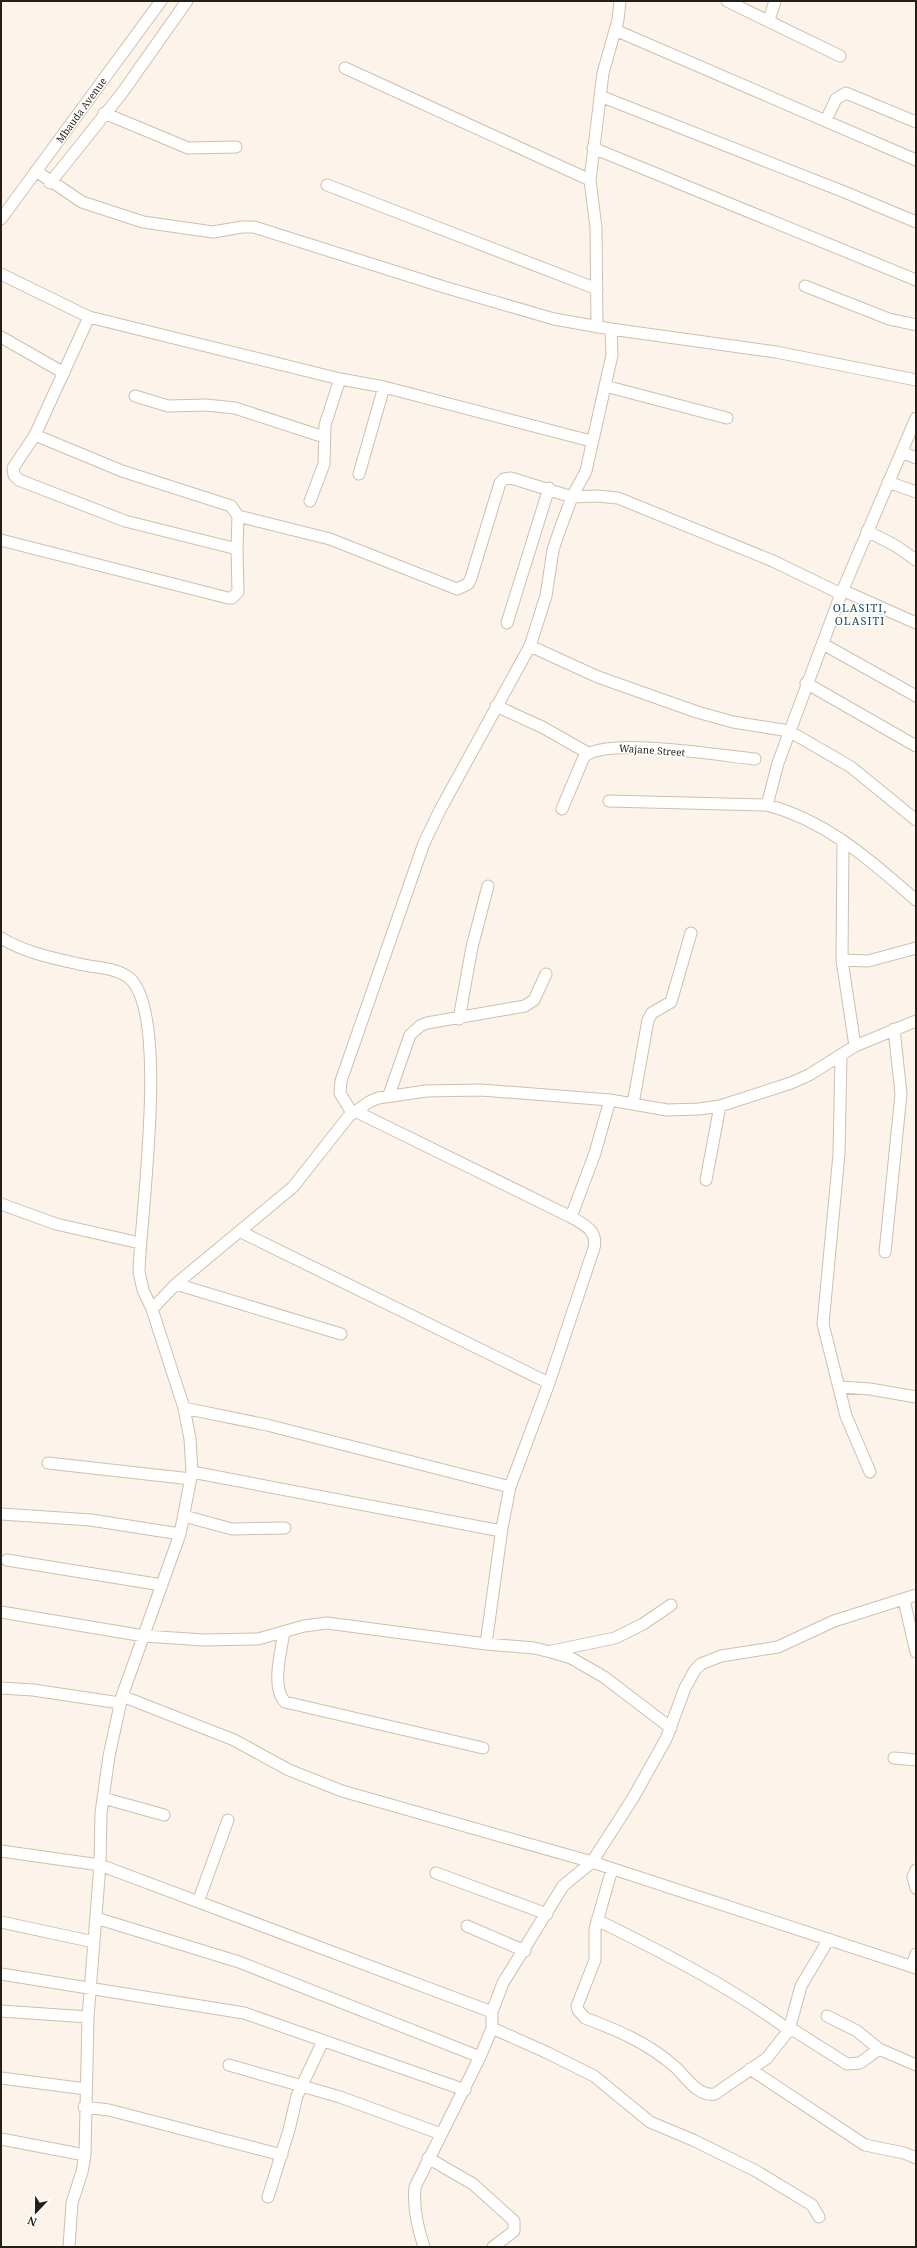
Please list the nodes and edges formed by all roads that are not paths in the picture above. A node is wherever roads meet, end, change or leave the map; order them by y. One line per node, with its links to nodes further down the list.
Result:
1 (161, 1): 17 (street, Mbauda Avenue)
2 (187, 1): 11 (street)
3 (620, 1): 7 (street)
4 (727, 1): 6 (street)
5 (775, 1): 6 (street)
6 (769, 20): 8 (street)
7 (615, 30): 10 (street); 12 (street)
8 (840, 56)
9 (345, 68): 18 (street)
10 (600, 96): 15 (street); 22 (street)
11 (104, 113): 14 (street); 19 (street)
12 (826, 120): 13 (street); 16 (street)
13 (916, 122)
14 (236, 147)
15 (593, 148): 18 (street); 24 (street)
16 (916, 160)
17 (36, 171): 19 (street); 21 (street, Mbauda Avenue)
18 (590, 180): 26 (street)
19 (50, 183): 29 (street)
20 (327, 185): 26 (street)
21 (1, 219)
22 (916, 222)
23 (1, 274): 27 (street)
24 (916, 280)
25 (805, 286): 28 (street)
26 (597, 289): 29 (street)
27 (89, 317): 32 (street); 33 (street)
28 (916, 325)
29 (597, 327): 30 (street)
30 (611, 329): 34 (street); 35 (street)
31 (1, 337): 32 (street)
32 (64, 373): 40 (street)
33 (340, 379): 36 (street); 41 (street)
34 (916, 380)
35 (605, 386): 38 (street); 42 (street)
36 (384, 387): 42 (street); 45 (street)
37 (135, 396): 41 (street)
38 (728, 418)
39 (916, 418): 43 (street)
40 (35, 435): 51 (street); 54 (street)
41 (324, 437): 50 (street)
42 (591, 441): 49 (street)
43 (902, 452): 44 (street); 46 (street)
44 (916, 458)
45 (359, 474)
46 (888, 482): 48 (street); 52 (street)
47 (549, 488): 49 (street); 51 (street); 57 (street)
48 (916, 492)
49 (572, 497): 56 (street); 60 (street)
50 (310, 500)
51 (238, 516): 54 (street)
52 (867, 531): 55 (street); 56 (street)
53 (1, 540): 54 (street)
54 (237, 549)
55 (916, 560)
56 (841, 592): 58 (street); 59 (street)
57 (507, 623)
58 (916, 623)
59 (823, 644): 61 (street); 62 (street)
60 (530, 646): 63 (street); 64 (street)
61 (806, 683): 64 (street); 65 (street)
62 (916, 696)
63 (496, 706): 66 (street); 89 (street)
64 (789, 732): 69 (street); 71 (street)
65 (916, 746)
66 (588, 752): 67 (street, Wajane Street); 70 (street)
67 (755, 759)
68 (609, 801): 69 (street)
69 (767, 805): 72 (street)
70 (562, 809)
71 (916, 820)
72 (843, 841): 74 (street); 78 (street)
73 (488, 886): 80 (street)
74 (916, 900)
75 (691, 933): 87 (street)
76 (1, 938): 94 (street)
77 (916, 948): 78 (street)
78 (842, 960): 83 (street)
79 (546, 974): 80 (street)
80 (459, 1019): 85 (street)
81 (916, 1021): 82 (street)
82 (894, 1029): 83 (street); 95 (street)
83 (855, 1046): 84 (street)
84 (841, 1055): 88 (street); 100 (street)
85 (389, 1096): 86 (street); 89 (street)
86 (610, 1100): 87 (street); 92 (street)
87 (633, 1104): 88 (street)
88 (720, 1106): 90 (street)
89 (354, 1112): 92 (street); 93 (street)
90 (706, 1180)
91 (1, 1204): 94 (street)
92 (572, 1217): 99 (street)
93 (241, 1232): 96 (street); 99 (street)
94 (140, 1243): 97 (street)
95 (884, 1252)
96 (176, 1284): 97 (street); 98 (street)
97 (152, 1309): 102 (street)
98 (341, 1334)
99 (549, 1383): 106 (street)
100 (840, 1387): 101 (street); 104 (street)
101 (916, 1398)
102 (184, 1408): 105 (street); 106 (street)
103 (48, 1464): 105 (street)
104 (870, 1472)
105 (191, 1475): 108 (street); 110 (street)
106 (510, 1487): 110 (street)
107 (1, 1514): 111 (street)
108 (184, 1516): 109 (street); 111 (street)
109 (284, 1528)
110 (501, 1531): 120 (street)
111 (180, 1534): 113 (street)
112 (7, 1560): 113 (street)
113 (162, 1585): 119 (street)
114 (916, 1595): 115 (street)
115 (904, 1600): 122 (street); 125 (street)
116 (671, 1605): 121 (street)
117 (1, 1612): 119 (street)
118 (284, 1632): 119 (street); 120 (street); 126 (street)
119 (144, 1636): 124 (street)
120 (486, 1644): 121 (street)
121 (551, 1652): 125 (street)
122 (916, 1652)
123 (1, 1688): 124 (street)
124 (121, 1700): 129 (street); 133 (street)
125 (671, 1728): 133 (street)
126 (483, 1748)
127 (894, 1758): 128 (street)
128 (916, 1760)
129 (103, 1798): 130 (street); 134 (street)
130 (164, 1815)
131 (228, 1820): 139 (street)
132 (1, 1851): 134 (street)
133 (592, 1862): 135 (street); 140 (street)
134 (100, 1865): 139 (street); 141 (street)
135 (612, 1869): 142 (street); 145 (street)
136 (916, 1870): 138 (street)
137 (436, 1873): 140 (street)
138 (916, 1888)
139 (198, 1902): 153 (street)
140 (547, 1914): 147 (street)
141 (96, 1918): 146 (street); 160 (street)
142 (597, 1920): 157 (street); 163 (street)
143 (1, 1922): 146 (street)
144 (467, 1926): 147 (street)
145 (829, 1939): 149 (street); 157 (street)
146 (94, 1942): 151 (street)
147 (524, 1951): 153 (street)
148 (916, 1954): 149 (street)
149 (914, 1967)
150 (1, 1974): 151 (street)
151 (91, 1987): 155 (street); 158 (street)
152 (1, 2010): 155 (street)
153 (492, 2012): 156 (street)
154 (827, 2016): 159 (street)
155 (88, 2017): 166 (street)
156 (492, 2028): 160 (street); 176 (street)
157 (789, 2030): 159 (street); 163 (street)
158 (323, 2041): 165 (street); 167 (street)
159 (879, 2050): 162 (street)
160 (480, 2057): 167 (street)
161 (229, 2064): 165 (street)
162 (916, 2065)
163 (750, 2069): 174 (street)
164 (1, 2078): 166 (street)
165 (302, 2085): 169 (street); 171 (street)
166 (86, 2089): 168 (street)
167 (465, 2090): 169 (street)
168 (84, 2107): 171 (street); 172 (street)
169 (441, 2134): 173 (street)
170 (1, 2139): 172 (street)
171 (282, 2155): 175 (street)
172 (85, 2156): 177 (street)
173 (428, 2158): 178 (street); 179 (street)
174 (916, 2158)
175 (268, 2197)
176 (819, 2217)
177 (69, 2247)
178 (424, 2247)
179 (493, 2247)

